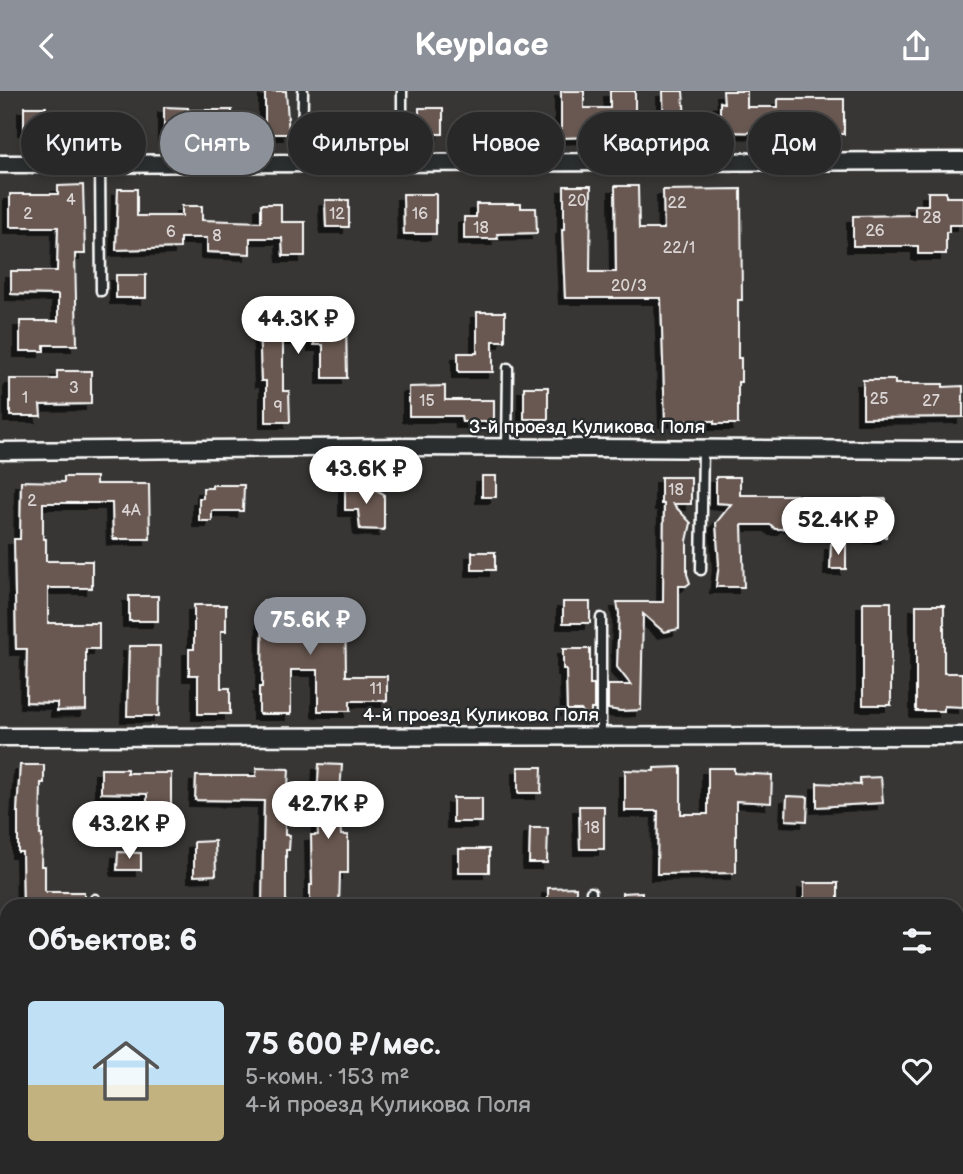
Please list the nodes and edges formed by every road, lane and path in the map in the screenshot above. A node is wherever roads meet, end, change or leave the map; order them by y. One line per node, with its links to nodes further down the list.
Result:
1 (303, 91): 3 (lane)
2 (402, 91): 4 (lane)
3 (303, 112)
4 (402, 112)
5 (963, 161): 6 (street)
6 (433, 163)
7 (0, 164): 8 (street)
8 (21, 164)
9 (146, 164): 10 (street)
10 (288, 164)
11 (100, 175): 12 (lane)
12 (101, 291)
13 (508, 368): 14 (lane)
14 (507, 447): 15 (street, 3-й проезд Куликова Поля); 17 (street, 3-й проезд Куликова Поля)
15 (703, 448): 16 (street, 3-й проезд Куликова Поля); 18 (lane)
16 (963, 450)
17 (0, 451)
18 (701, 570)
19 (601, 618): 20 (lane)
20 (601, 736): 21 (street, 4-й проезд Куликова Поля); 22 (street, 4-й проезд Куликова Поля)
21 (963, 736)
22 (0, 737)
23 (591, 892): 24 (lane)
24 (591, 899)

